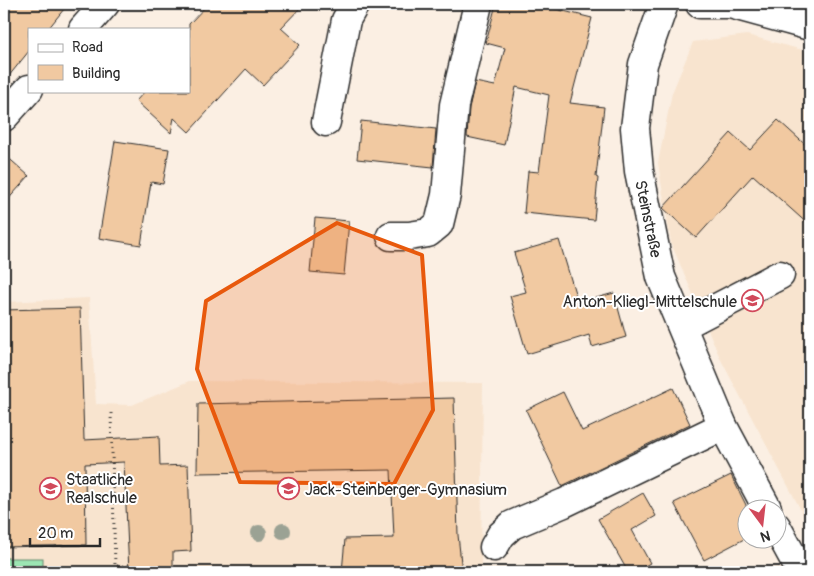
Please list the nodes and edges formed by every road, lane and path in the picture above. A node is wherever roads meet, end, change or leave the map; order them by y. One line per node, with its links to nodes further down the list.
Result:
1 (105, 4): 8 (street)
2 (354, 4): 11 (street)
3 (478, 4): 12 (street)
4 (664, 4): 14 (street, Steinstraße)
5 (700, 4): 6 (street)
6 (730, 4): 7 (street)
7 (810, 26)
8 (84, 28)
9 (28, 90): 10 (street)
10 (4, 116)
11 (326, 122)
12 (391, 236)
13 (780, 275): 14 (street)
14 (682, 326): 16 (street, Steinstraße)
15 (111, 412): 20 (path)
16 (723, 426): 17 (street, Steinstraße); 19 (street)
17 (762, 498)
18 (786, 544): 21 (street)
19 (494, 547)
20 (183, 568)
21 (801, 572)

